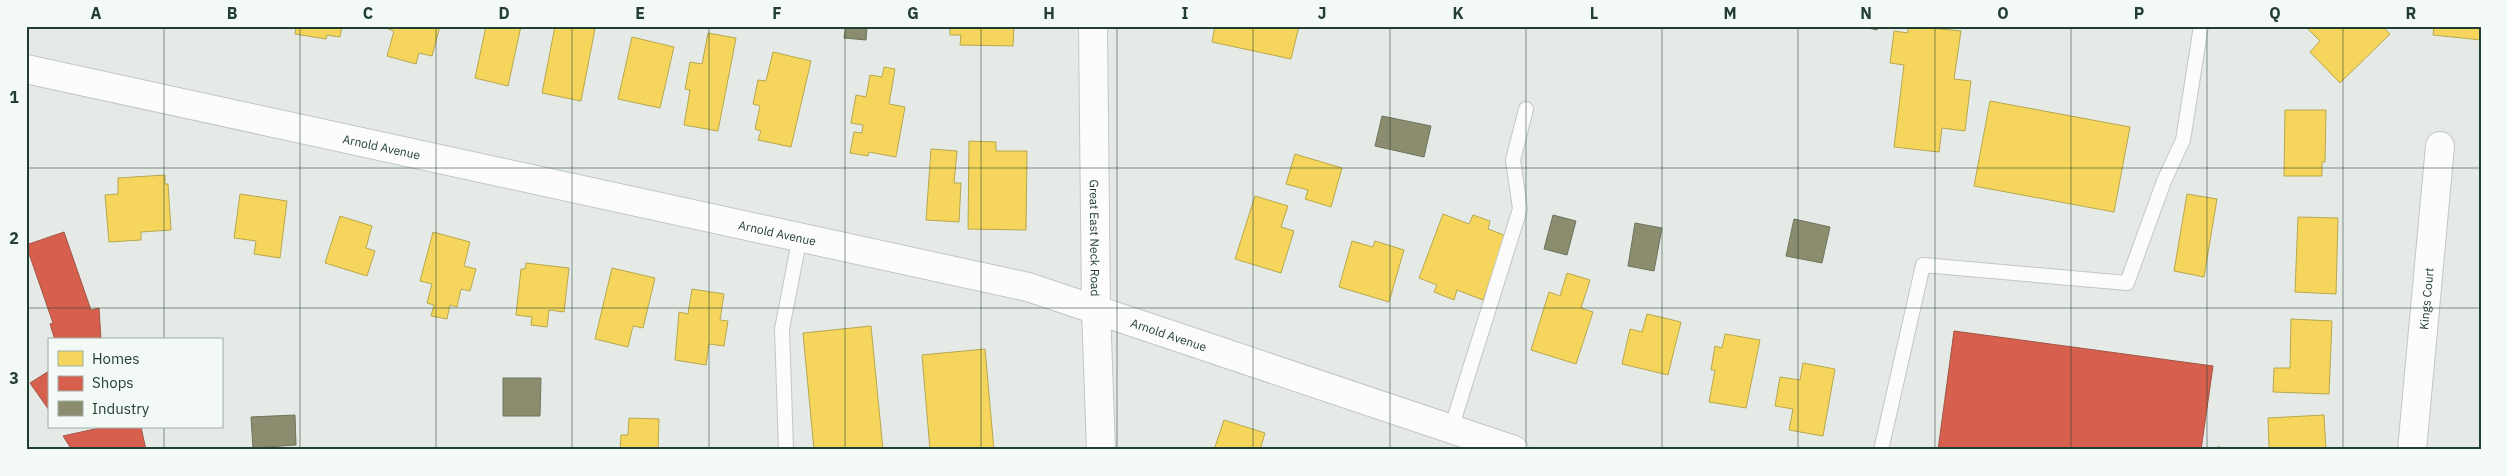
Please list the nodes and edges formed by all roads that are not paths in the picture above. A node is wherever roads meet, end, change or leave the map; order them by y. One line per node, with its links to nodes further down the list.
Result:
1 (1093, 26): 7 (street, Great East Neck Road)
2 (2201, 26): 12 (lane)
3 (26, 69): 6 (street, Arnold Avenue)
4 (1526, 109): 8 (lane)
5 (2440, 146): 13 (street, Kings Court)
6 (800, 236): 7 (street, Arnold Avenue); 9 (lane)
7 (1096, 309): 8 (street, Arnold Avenue); 10 (street, Great East Neck Road)
8 (1451, 429): 11 (street, Arnold Avenue)
9 (786, 450)
10 (1101, 450)
11 (1514, 450)
12 (1881, 450)
13 (2412, 450)

